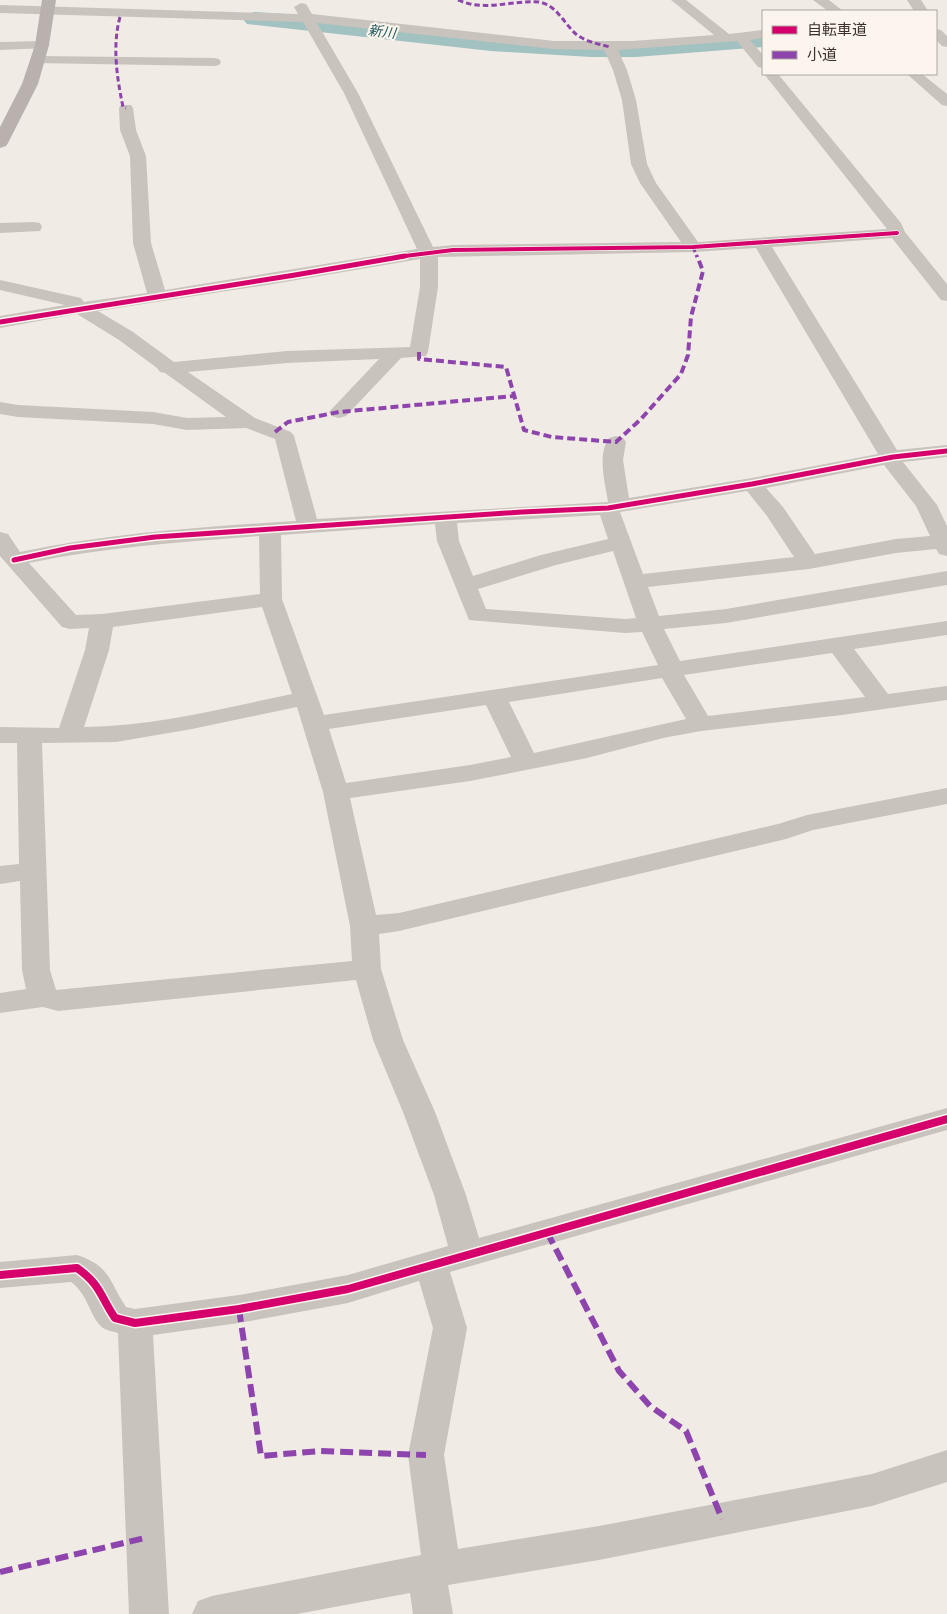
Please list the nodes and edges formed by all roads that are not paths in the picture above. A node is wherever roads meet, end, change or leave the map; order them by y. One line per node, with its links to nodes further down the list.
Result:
1 (298, 0): 8 (street)
2 (678, 0): 11 (street)
3 (820, 0): 6 (street)
4 (0, 9): 5 (street)
5 (48, 10): 7 (street); 8 (street); 14 (main road)
6 (835, 10)
7 (0, 15)
8 (309, 21): 16 (street); 31 (street)
9 (762, 34): 12 (street)
10 (937, 34): 13 (street)
11 (726, 38): 12 (street); 16 (street)
12 (743, 40): 19 (street)
13 (947, 43)
14 (42, 45): 15 (street); 17 (main road)
15 (0, 46)
16 (610, 49): 30 (street)
17 (38, 60): 18 (street); 24 (main road)
18 (214, 62)
19 (762, 63)
20 (772, 75): 28 (street)
21 (915, 75): 22 (street)
22 (947, 102)
23 (126, 108): 33 (street)
24 (6, 119): 25 (main road)
25 (0, 143)
26 (34, 227): 27 (street)
27 (0, 228)
28 (897, 233): 29 (street); 34 (street)
29 (761, 242): 30 (street); 44 (street)
30 (693, 247): 31 (street)
31 (425, 252): 33 (street); 37 (street)
32 (0, 285): 35 (street)
33 (157, 295): 35 (street)
34 (947, 296)
35 (86, 306): 36 (street); 38 (street)
36 (0, 322)
37 (397, 352): 38 (street); 40 (street)
38 (167, 368): 41 (street)
39 (0, 408): 41 (street)
40 (339, 412)
41 (248, 422): 48 (street)
42 (616, 442): 46 (street)
43 (947, 450): 44 (street)
44 (891, 457): 45 (street); 52 (street)
45 (752, 484): 46 (street); 54 (street)
46 (614, 507): 47 (street); 51 (street)
47 (445, 517): 48 (street); 57 (street)
48 (308, 526): 49 (street)
49 (270, 530): 53 (street); 58 (street)
50 (0, 539): 53 (street)
51 (620, 543): 56 (street); 57 (street)
52 (945, 546): 54 (street)
53 (14, 560): 59 (street)
54 (809, 562): 56 (street)
55 (947, 578): 60 (street)
56 (635, 582): 60 (street)
57 (465, 586): 60 (street)
58 (271, 598): 59 (street); 66 (street)
59 (102, 621): 72 (street)
60 (650, 624): 63 (street)
61 (947, 628): 62 (street)
62 (838, 644): 63 (street); 67 (street)
63 (672, 670): 65 (street); 69 (street)
64 (947, 693): 67 (street)
65 (494, 696): 68 (street); 73 (street)
66 (306, 698): 68 (street); 72 (street)
67 (880, 702): 69 (street)
68 (315, 724): 74 (street)
69 (701, 724): 73 (street)
70 (0, 735): 71 (street)
71 (29, 736): 72 (street); 76 (street)
72 (70, 736)
73 (526, 762): 74 (street)
74 (336, 792): 78 (street)
75 (947, 796): 78 (street)
76 (32, 871): 77 (street); 80 (street)
77 (0, 875)
78 (364, 926): 79 (street)
79 (367, 969): 80 (street); 83 (street)
80 (42, 997): 81 (street)
81 (0, 1003)
82 (945, 1122): 83 (street)
83 (467, 1254): 84 (street)
84 (431, 1265): 86 (street); 88 (street)
85 (0, 1275): 86 (street)
86 (135, 1323): 89 (street)
87 (947, 1466): 88 (street)
88 (434, 1570): 90 (street); 91 (street)
89 (149, 1614)
90 (212, 1614)
91 (433, 1614)

